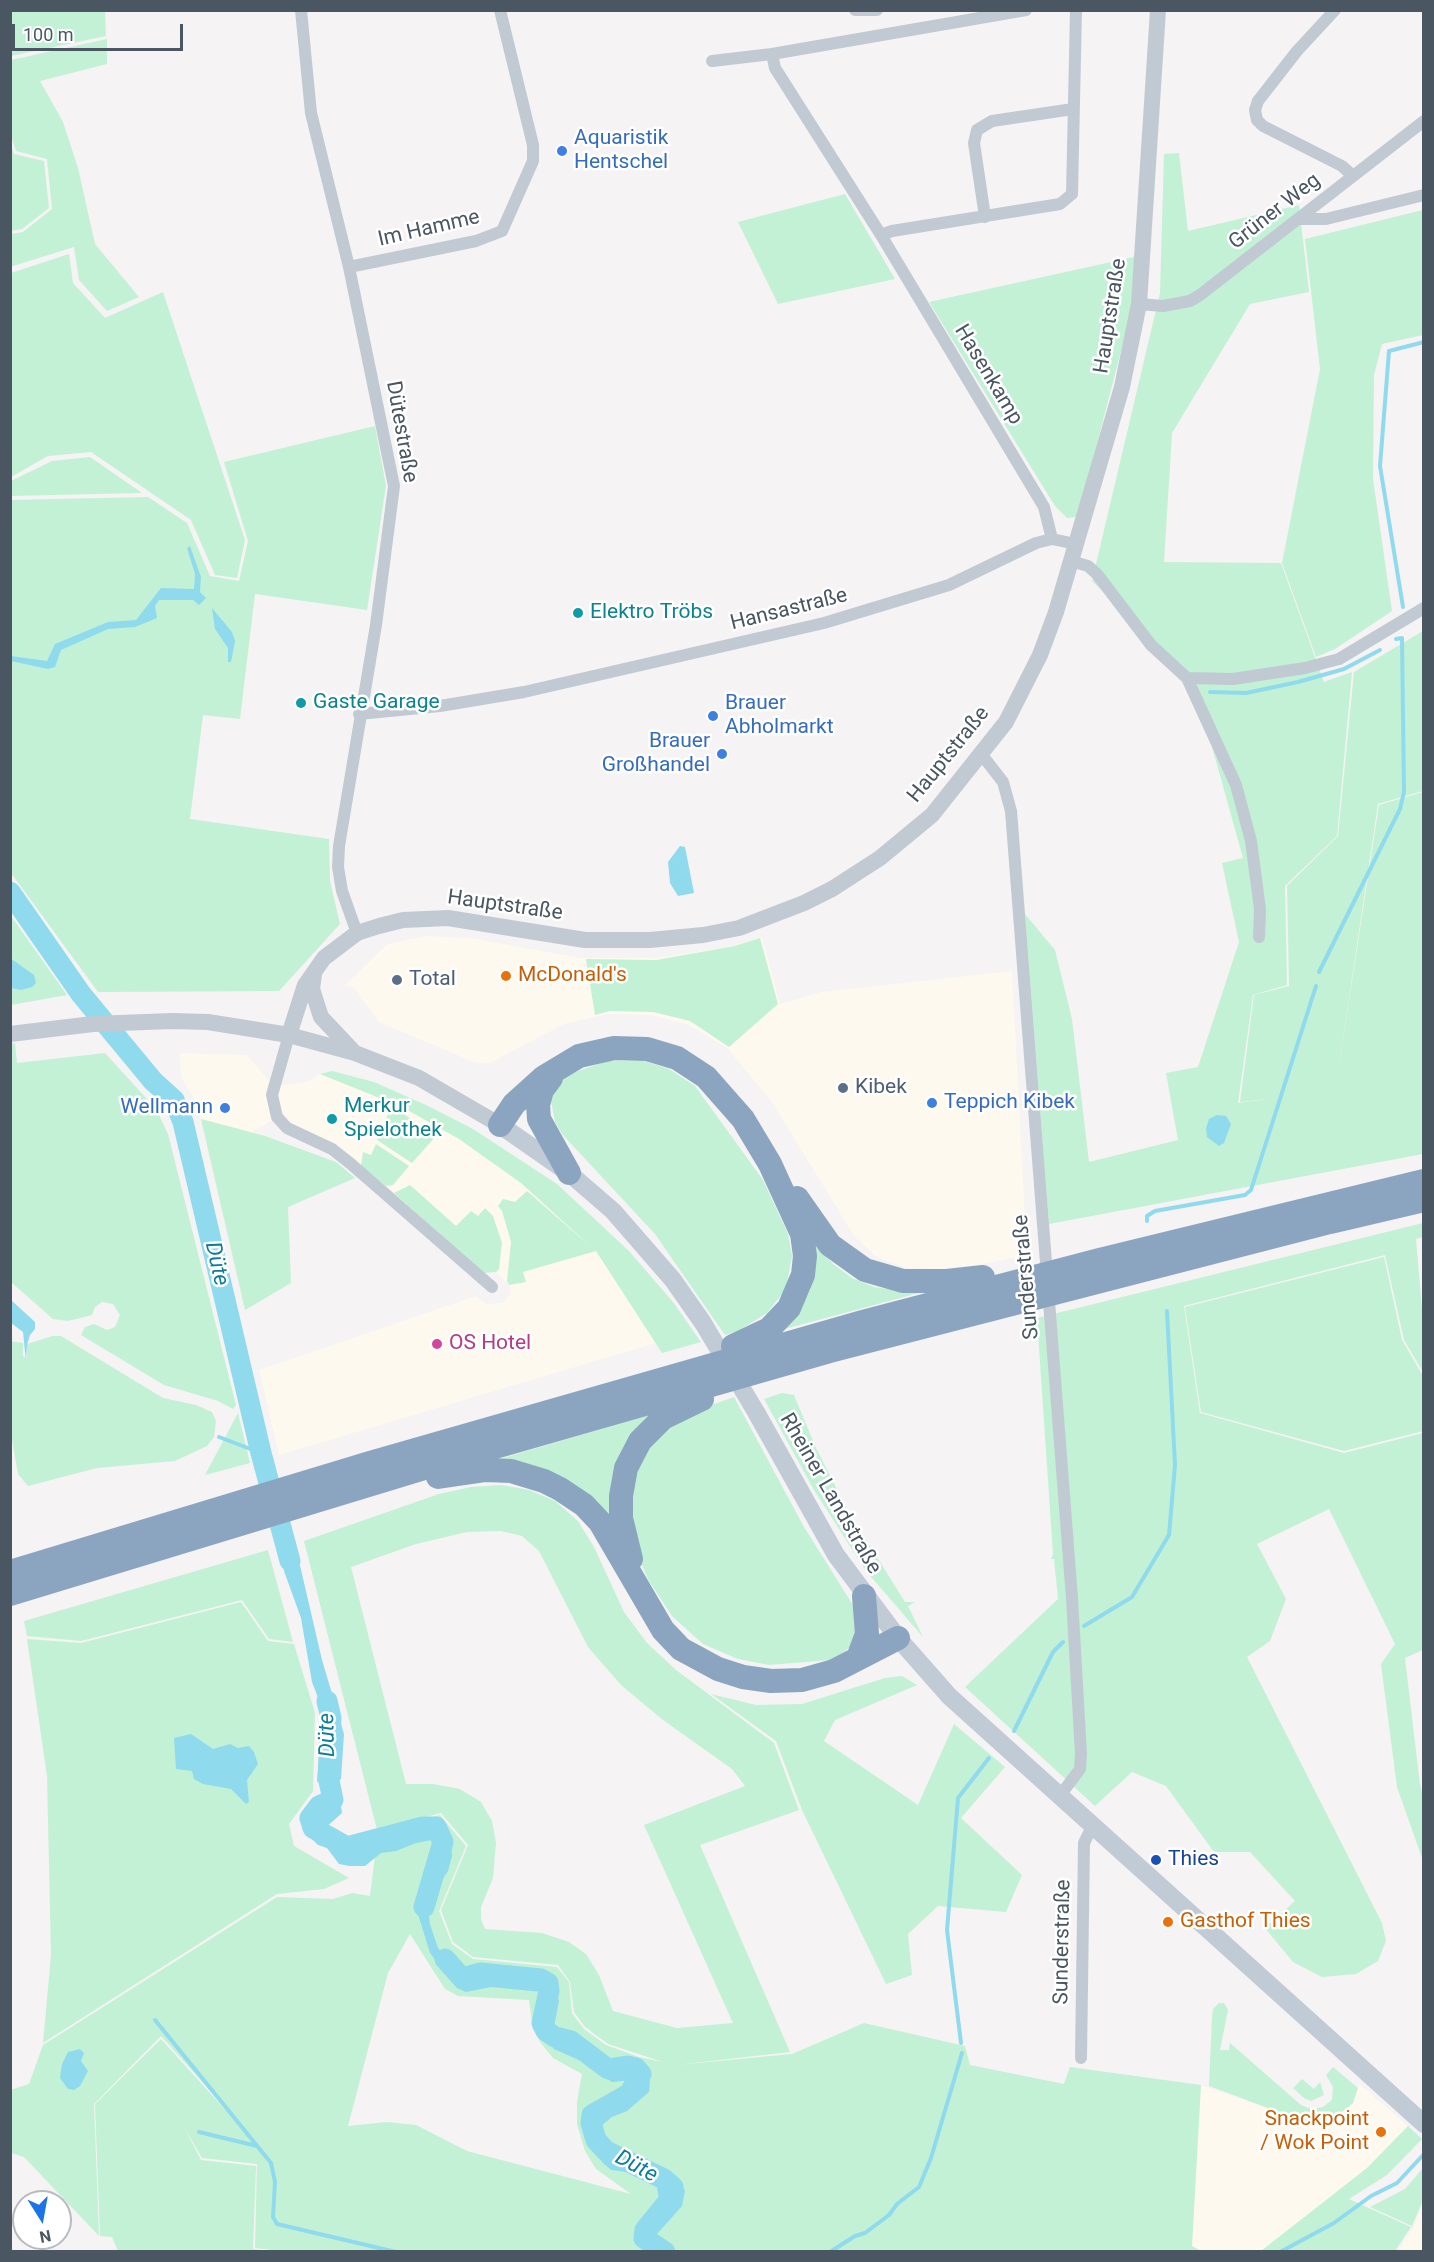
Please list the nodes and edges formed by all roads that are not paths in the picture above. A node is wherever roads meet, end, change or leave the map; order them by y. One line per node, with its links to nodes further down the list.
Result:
1 (301, 10): 18 (street, Dütestraße)
2 (500, 10): 18 (street, Im Hamme)
3 (855, 10): 4 (street)
4 (877, 10)
5 (1026, 10): 9 (street)
6 (1076, 10): 11 (street)
7 (1158, 10): 19 (street, Hauptstraße)
8 (1335, 10): 13 (street)
9 (772, 54): 10 (street); 17 (street, Hasenkamp)
10 (712, 61)
11 (1073, 109): 15 (street); 15 (street)
12 (1424, 121): 13 (street, Grüner Weg)
13 (1353, 176): 16 (street, Grüner Weg)
14 (1424, 195): 16 (street)
15 (985, 218): 17 (street)
16 (1298, 219): 19 (street, Grüner Weg)
17 (881, 236): 20 (street, Hasenkamp)
18 (349, 267): 24 (street, Dütestraße)
19 (1139, 304): 21 (street, Hauptstraße)
20 (1052, 539): 21 (street); 24 (street, Hansastraße)
21 (1073, 553): 23 (street); 25 (street, Hauptstraße)
22 (1424, 608): 23 (street)
23 (1187, 678): 27 (street)
24 (359, 714): 26 (street, Dütestraße)
25 (982, 755): 26 (street, Hauptstraße); 51 (street, Sunderstraße)
26 (357, 933): 28 (street, Hauptstraße)
27 (1259, 937)
28 (324, 958): 30 (street, Hauptstraße); 31 (street)
29 (10, 1034): 30 (street, Rheiner Landstraße)
30 (289, 1035): 31 (street, Rheiner Landstraße); 39 (street)
31 (355, 1053): 33 (street, Rheiner Landstraße)
32 (579, 1056): 33 (highway); 34 (highway); 35 (highway)
33 (500, 1125): 35 (main road, Rheiner Landstraße)
34 (771, 1164): 38 (highway); 41 (highway)
35 (569, 1173): 48 (main road, Rheiner Landstraße)
36 (1424, 1181): 38 (highway)
37 (1424, 1200): 40 (highway)
38 (1099, 1260): 41 (highway)
39 (492, 1287)
40 (830, 1351): 42 (highway); 46 (highway)
41 (630, 1387): 43 (highway)
42 (377, 1482): 43 (highway); 46 (highway)
43 (292, 1497): 44 (highway)
44 (261, 1507): 45 (highway); 47 (highway)
45 (10, 1572)
46 (640, 1590): 50 (highway)
47 (10, 1594)
48 (864, 1596): 49 (main road, Rheiner Landstraße); 50 (highway)
49 (898, 1638): 50 (highway); 51 (main road, Rheiner Landstraße)
50 (858, 1658)
51 (1059, 1797): 52 (main road, Rheiner Landstraße)
52 (1092, 1827): 53 (street, Sunderstraße); 54 (main road, Rheiner Landstraße)
53 (1081, 2058)
54 (1422, 2123)

